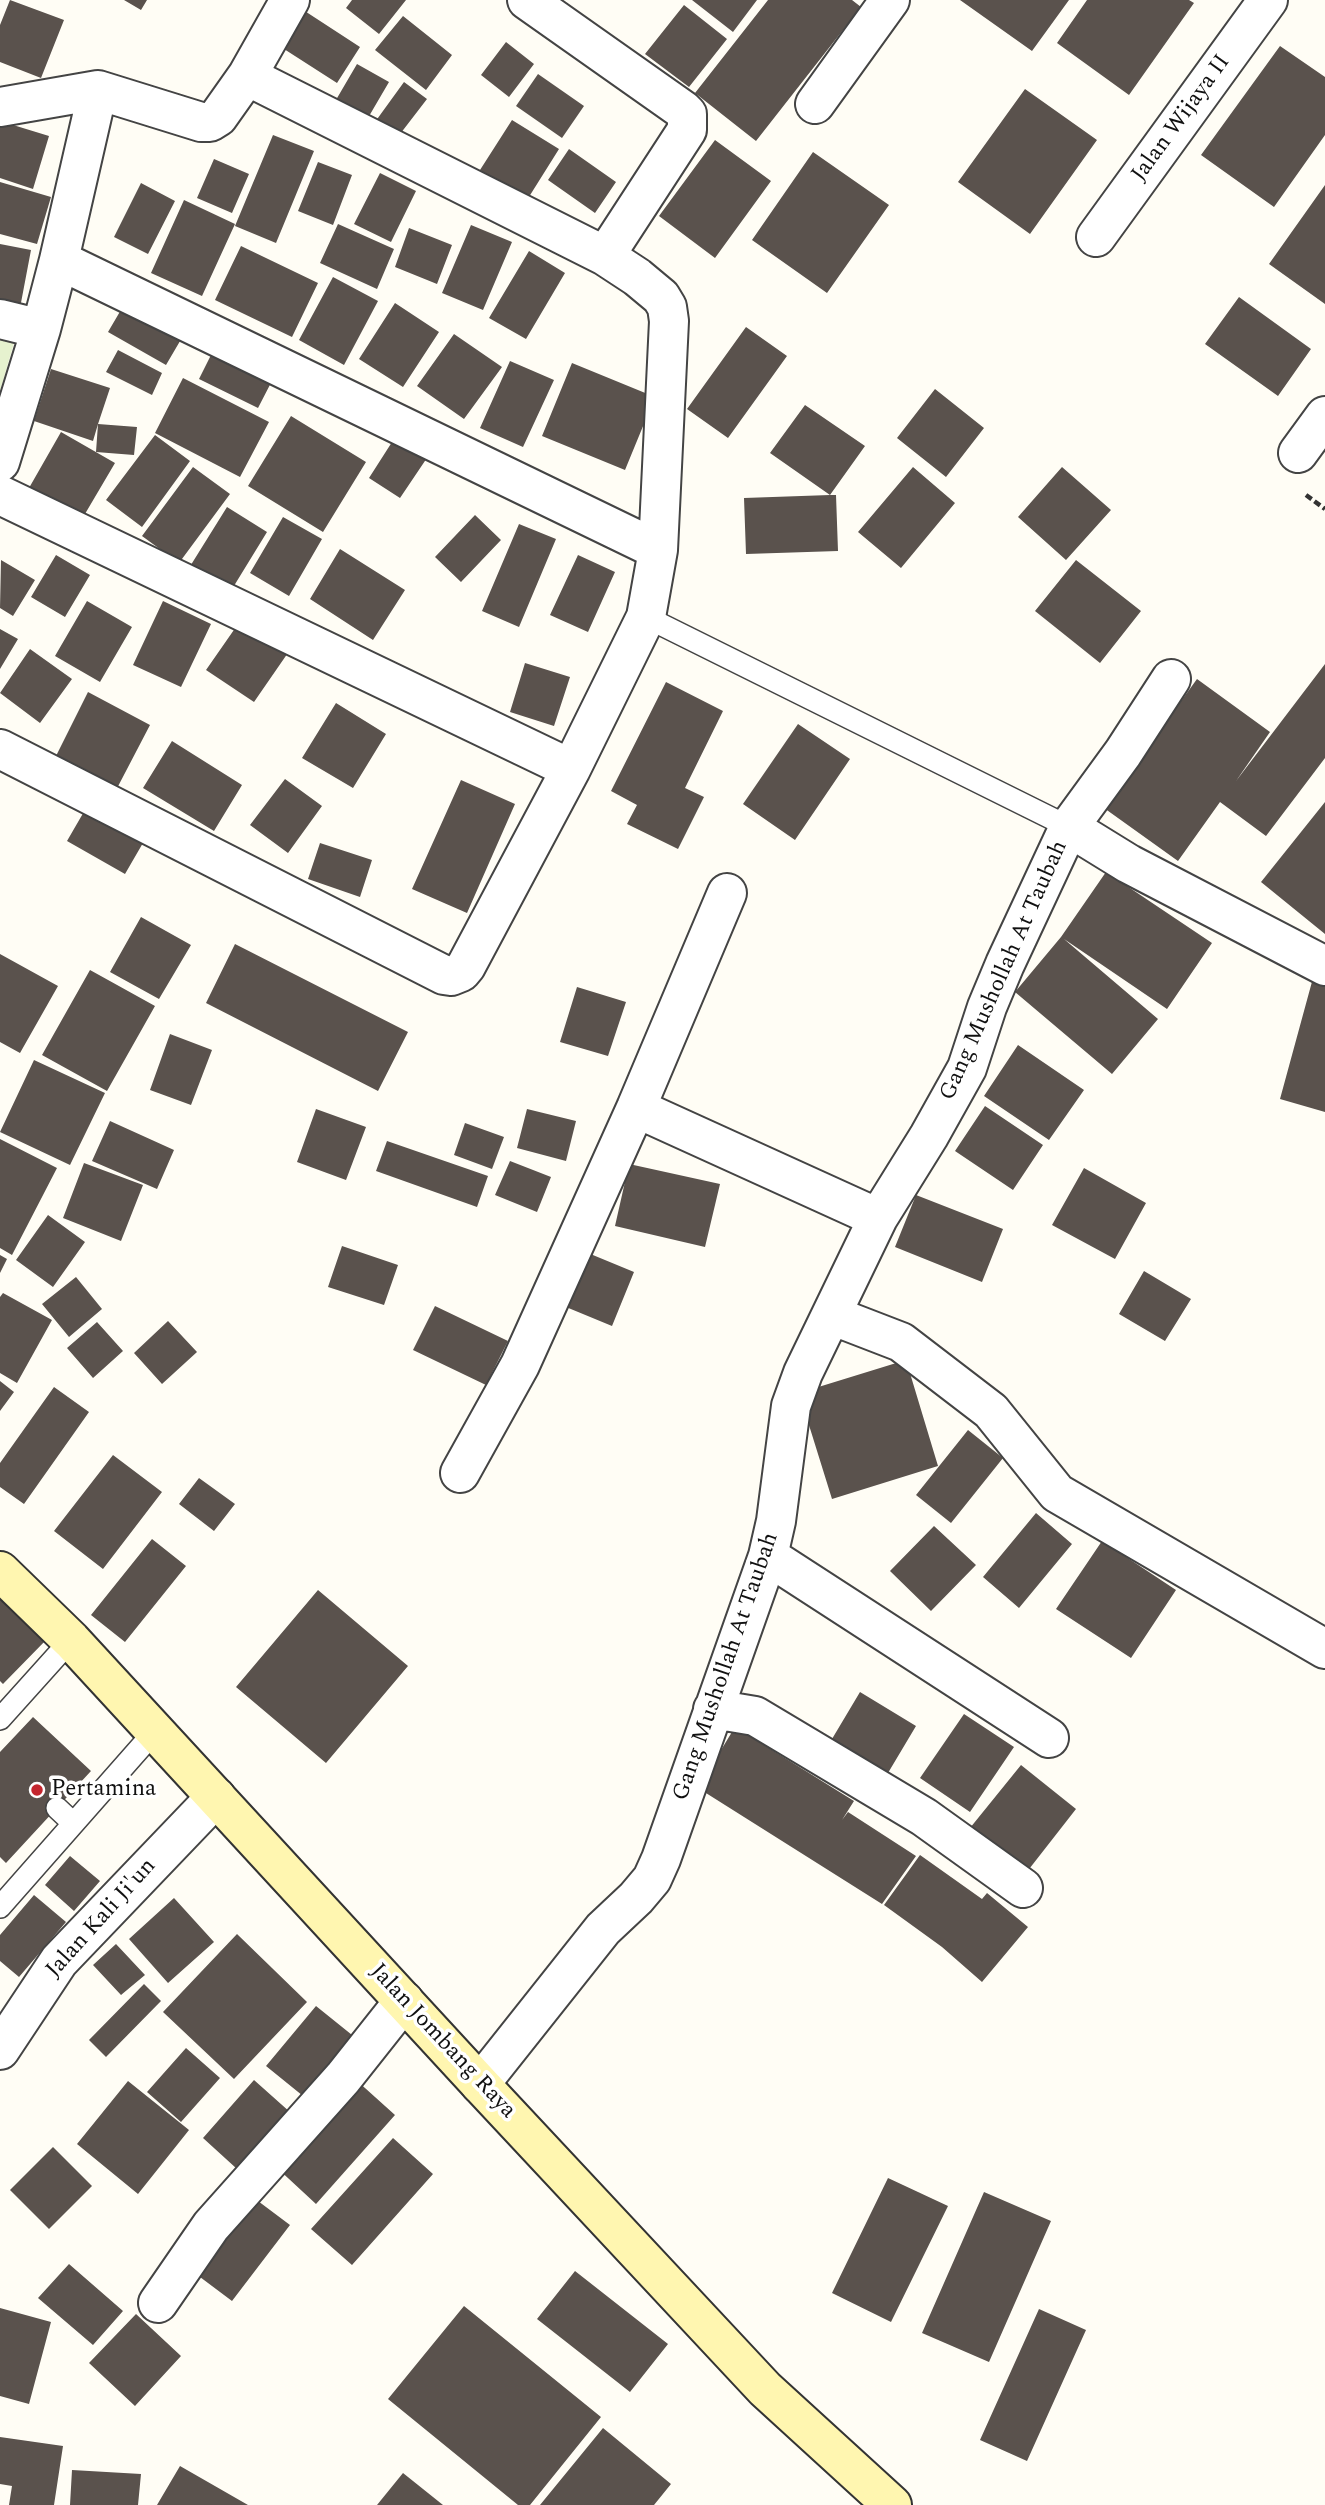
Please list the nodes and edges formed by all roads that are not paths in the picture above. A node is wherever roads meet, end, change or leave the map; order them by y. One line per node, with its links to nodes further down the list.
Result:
1 (290, 0): 5 (street)
2 (527, 0): 10 (street)
3 (890, 0): 7 (street)
4 (1268, 0): 9 (street, Jalan Wijaya II)
5 (247, 76): 6 (street); 10 (street)
6 (98, 90): 8 (street); 11 (street)
7 (815, 104)
8 (0, 107)
9 (1096, 237)
10 (605, 256): 18 (street)
11 (59, 260): 13 (street); 18 (street)
12 (0, 319): 13 (street)
13 (41, 329): 16 (street)
14 (1325, 416): 15 (street)
15 (1298, 453)
16 (0, 462)
17 (0, 495): 22 (street)
18 (658, 550): 19 (street)
19 (646, 617): 22 (street); 23 (lane)
20 (1171, 680): 23 (street, Gang Mushollah At Taubah)
21 (0, 749): 22 (street)
22 (571, 769)
23 (1069, 827): 25 (street); 27 (street, Gang Mushollah At Taubah)
24 (727, 893): 26 (street)
25 (1325, 966)
26 (636, 1108): 27 (street); 29 (street)
27 (878, 1218): 28 (street, Gang Mushollah At Taubah)
28 (831, 1315): 30 (street, Gang Mushollah At Taubah); 33 (street)
29 (460, 1474)
30 (768, 1556): 34 (street, Gang Mushollah At Taubah); 37 (street)
31 (0, 1571): 32 (main road, Jalan Jombang Raya)
32 (71, 1640): 35 (lane); 36 (main road, Jalan Jombang Raya)
33 (1325, 1649)
34 (713, 1709): 39 (street); 43 (street, Gang Mushollah At Taubah)
35 (0, 1718)
36 (155, 1731): 38 (main road, Jalan Jombang Raya); 40 (lane)
37 (1049, 1738)
38 (216, 1797): 41 (main road, Jalan Jombang Raya); 42 (street, Jalan Kali Ji'un)
39 (1023, 1888)
40 (0, 1907)
41 (404, 2001): 43 (main road, Jalan Jombang Raya); 44 (street)
42 (0, 2050)
43 (480, 2084): 45 (main road, Jalan Jombang Raya)
44 (158, 2303)
45 (892, 2505)

